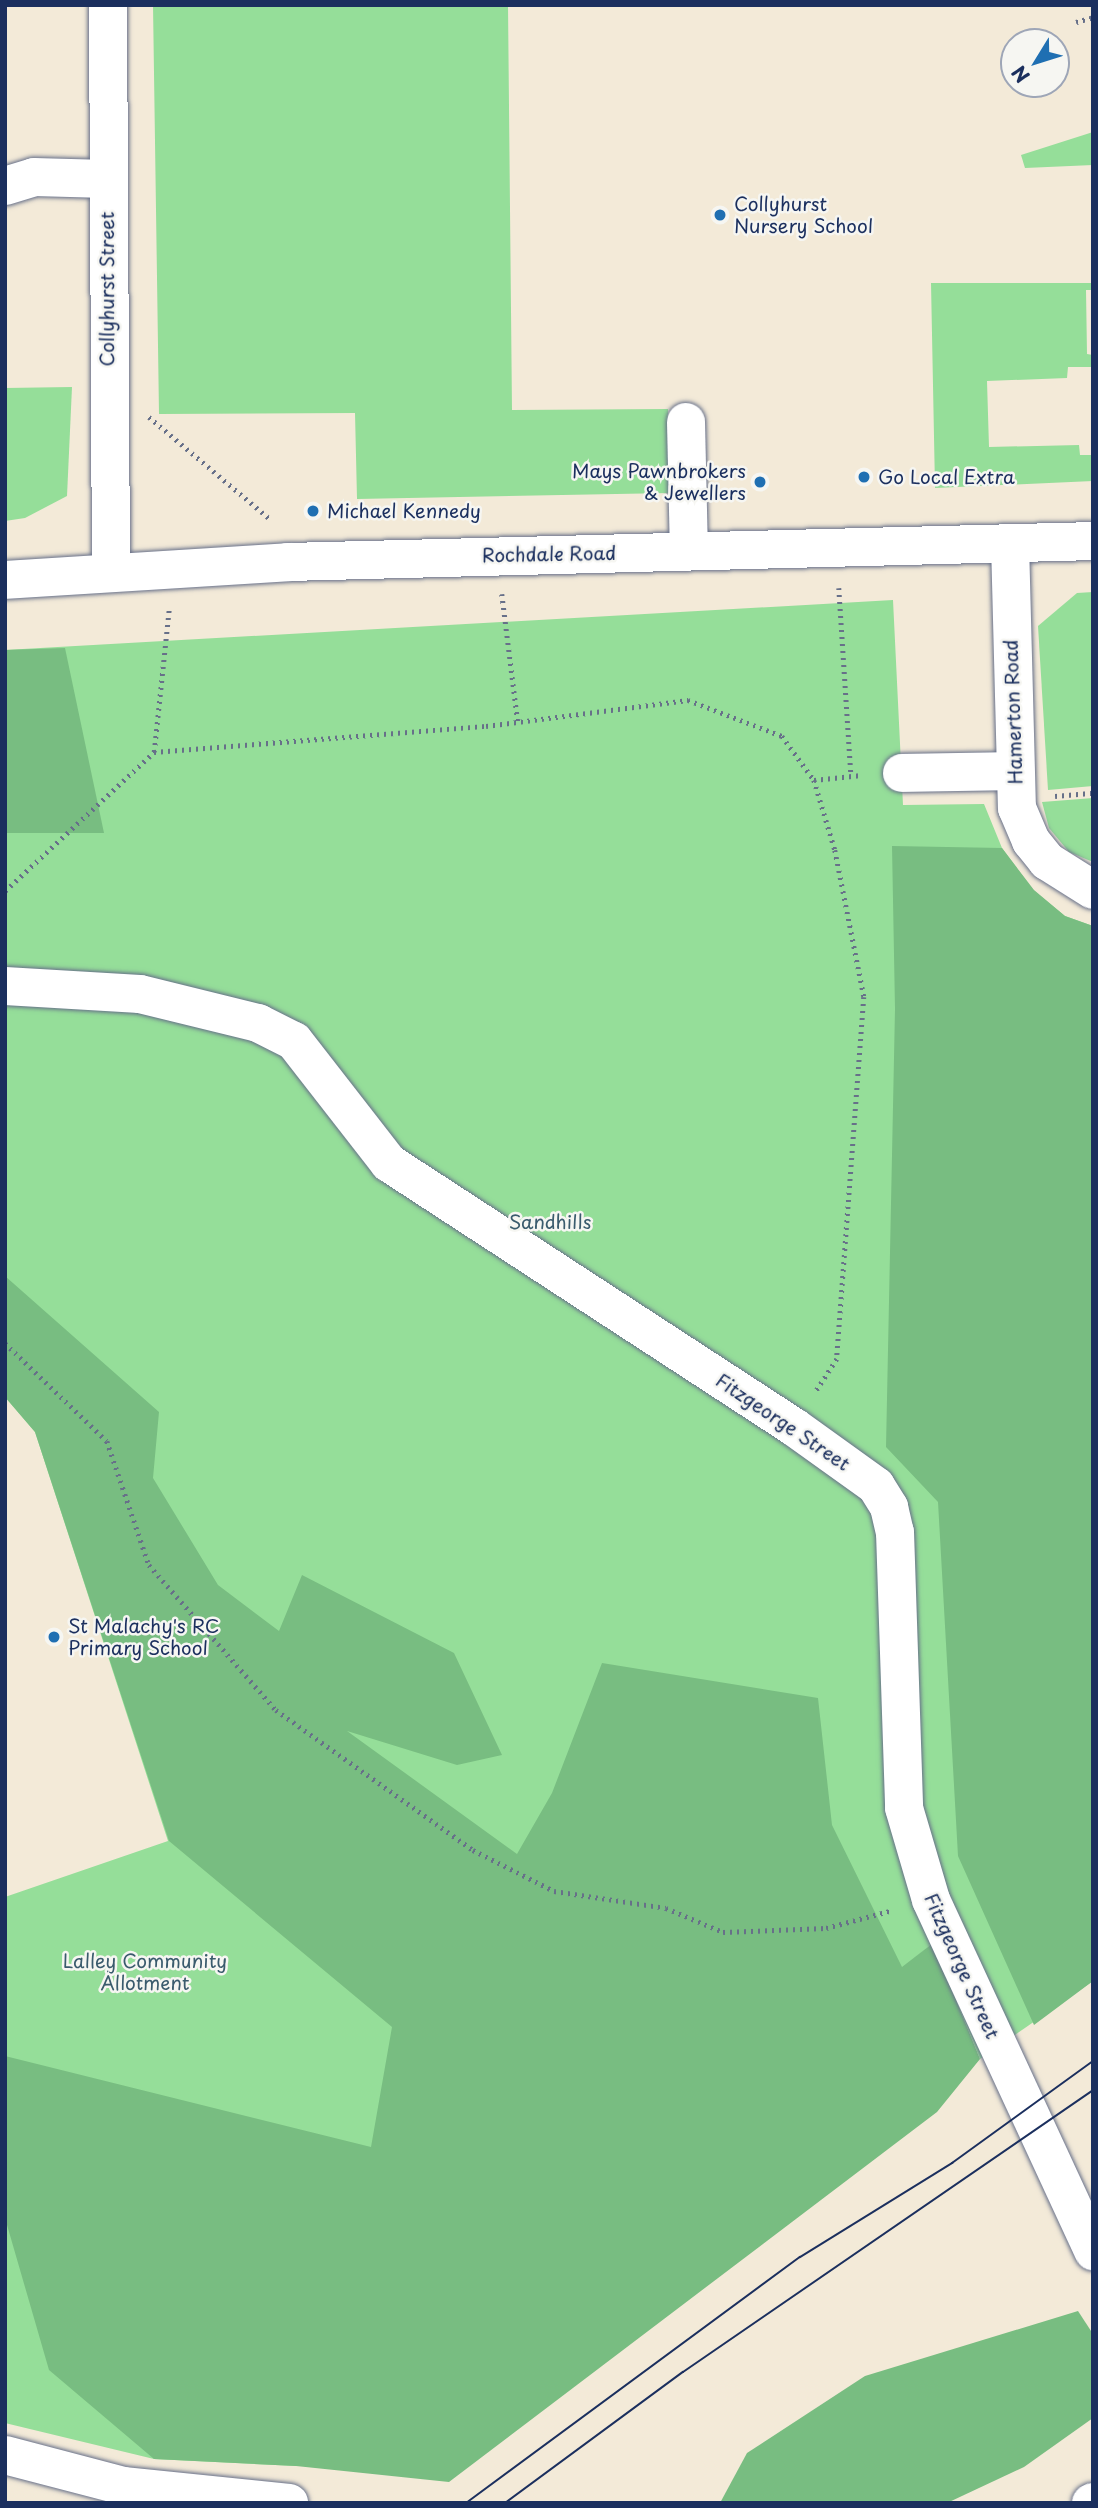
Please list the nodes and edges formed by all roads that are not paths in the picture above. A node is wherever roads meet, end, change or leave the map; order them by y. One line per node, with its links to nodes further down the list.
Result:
1 (108, 5): 2 (main road, Collyhurst Street)
2 (107, 179): 3 (main road); 8 (main road, Collyhurst Street)
3 (5, 186)
4 (687, 422): 7 (main road)
5 (1093, 541): 6 (main road, Rochdale Road)
6 (1010, 543): 7 (main road, Rochdale Road); 10 (main road, Hamerton Road)
7 (688, 551): 8 (main road, Rochdale Road)
8 (111, 573): 9 (main road, Rochdale Road)
9 (5, 580)
10 (1013, 771): 11 (main road); 12 (main road, Hamerton Road)
11 (902, 773)
12 (1093, 890)
13 (5, 986): 14 (main road, Fitzgeorge Street)
14 (1093, 2251)
15 (5, 2455): 16 (main road)
16 (289, 2503)

